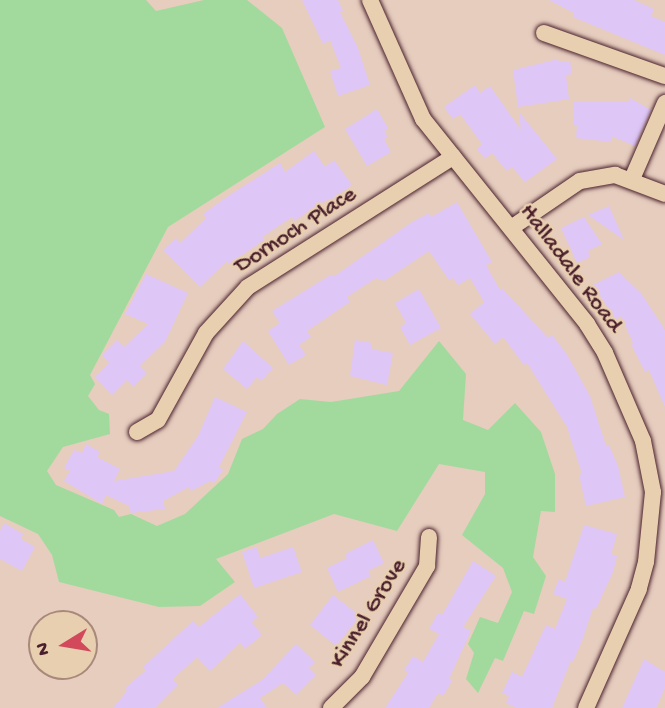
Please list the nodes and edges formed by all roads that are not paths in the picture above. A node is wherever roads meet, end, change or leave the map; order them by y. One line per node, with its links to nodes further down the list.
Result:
1 (370, 0): 5 (street, Halladale Road)
2 (544, 33): 3 (street)
3 (665, 76)
4 (665, 103): 6 (street)
5 (453, 157): 8 (street, Halladale Road); 9 (street, Dornoch Place)
6 (632, 179): 7 (street); 8 (street)
7 (665, 194)
8 (511, 228): 12 (street, Halladale Road)
9 (137, 432)
10 (429, 537): 11 (street, Kinnel Grove)
11 (331, 708)
12 (586, 708)

